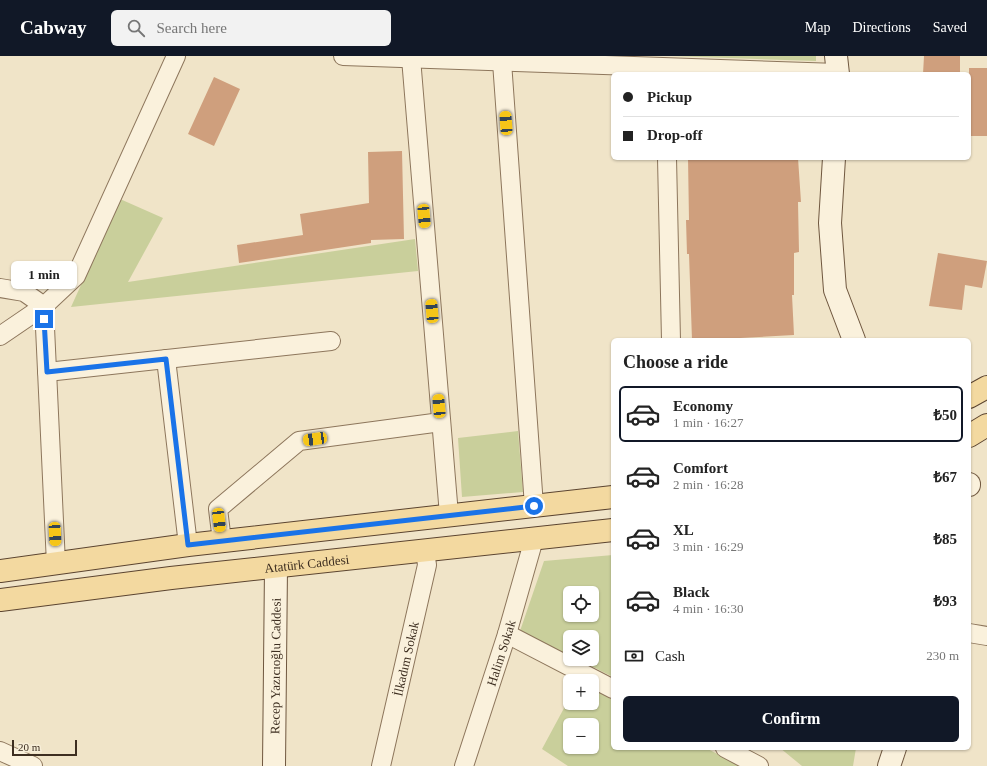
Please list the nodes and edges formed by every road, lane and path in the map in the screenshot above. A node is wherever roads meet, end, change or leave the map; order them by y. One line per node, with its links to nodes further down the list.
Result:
1 (176, 56): 10 (street)
2 (343, 56): 3 (street)
3 (411, 58): 4 (street); 19 (street)
4 (502, 62): 6 (street); 21 (street)
5 (837, 68): 6 (street)
6 (665, 71)
7 (667, 160): 12 (street)
8 (834, 160): 13 (street)
9 (0, 288): 10 (street)
10 (44, 306): 11 (street); 16 (street)
11 (0, 336)
12 (671, 338)
13 (853, 338)
14 (331, 340): 15 (street)
15 (166, 359): 16 (street); 26 (street)
16 (47, 372): 28 (street)
17 (987, 387): 18 (main road)
18 (971, 396)
19 (441, 422): 22 (street); 25 (street)
20 (611, 497): 21 (main road)
21 (534, 506): 22 (main road)
22 (449, 515): 25 (main road)
23 (611, 530): 24 (main road, Atatürk Caddesi)
24 (534, 539): 27 (main road, Atatürk Caddesi); 33 (street, Halim Sokak)
25 (222, 541): 26 (main road)
26 (188, 545): 28 (main road)
27 (425, 550): 29 (main road, Atatürk Caddesi); 42 (street, İlkadım Sokak)
28 (56, 564): 30 (main road)
29 (276, 567): 31 (main road, Atatürk Caddesi); 41 (street, Recep Yazıcıoğlu Caddesi)
30 (0, 571)
31 (0, 600)
32 (971, 633): 34 (street)
33 (507, 634): 35 (street); 39 (street, Halim Sokak)
34 (987, 636)
35 (611, 688)
36 (0, 750): 40 (street)
37 (729, 750): 43 (street)
38 (894, 750): 44 (street)
39 (466, 765)
40 (32, 766)
41 (274, 766)
42 (381, 766)
43 (759, 766)
44 (889, 766)

